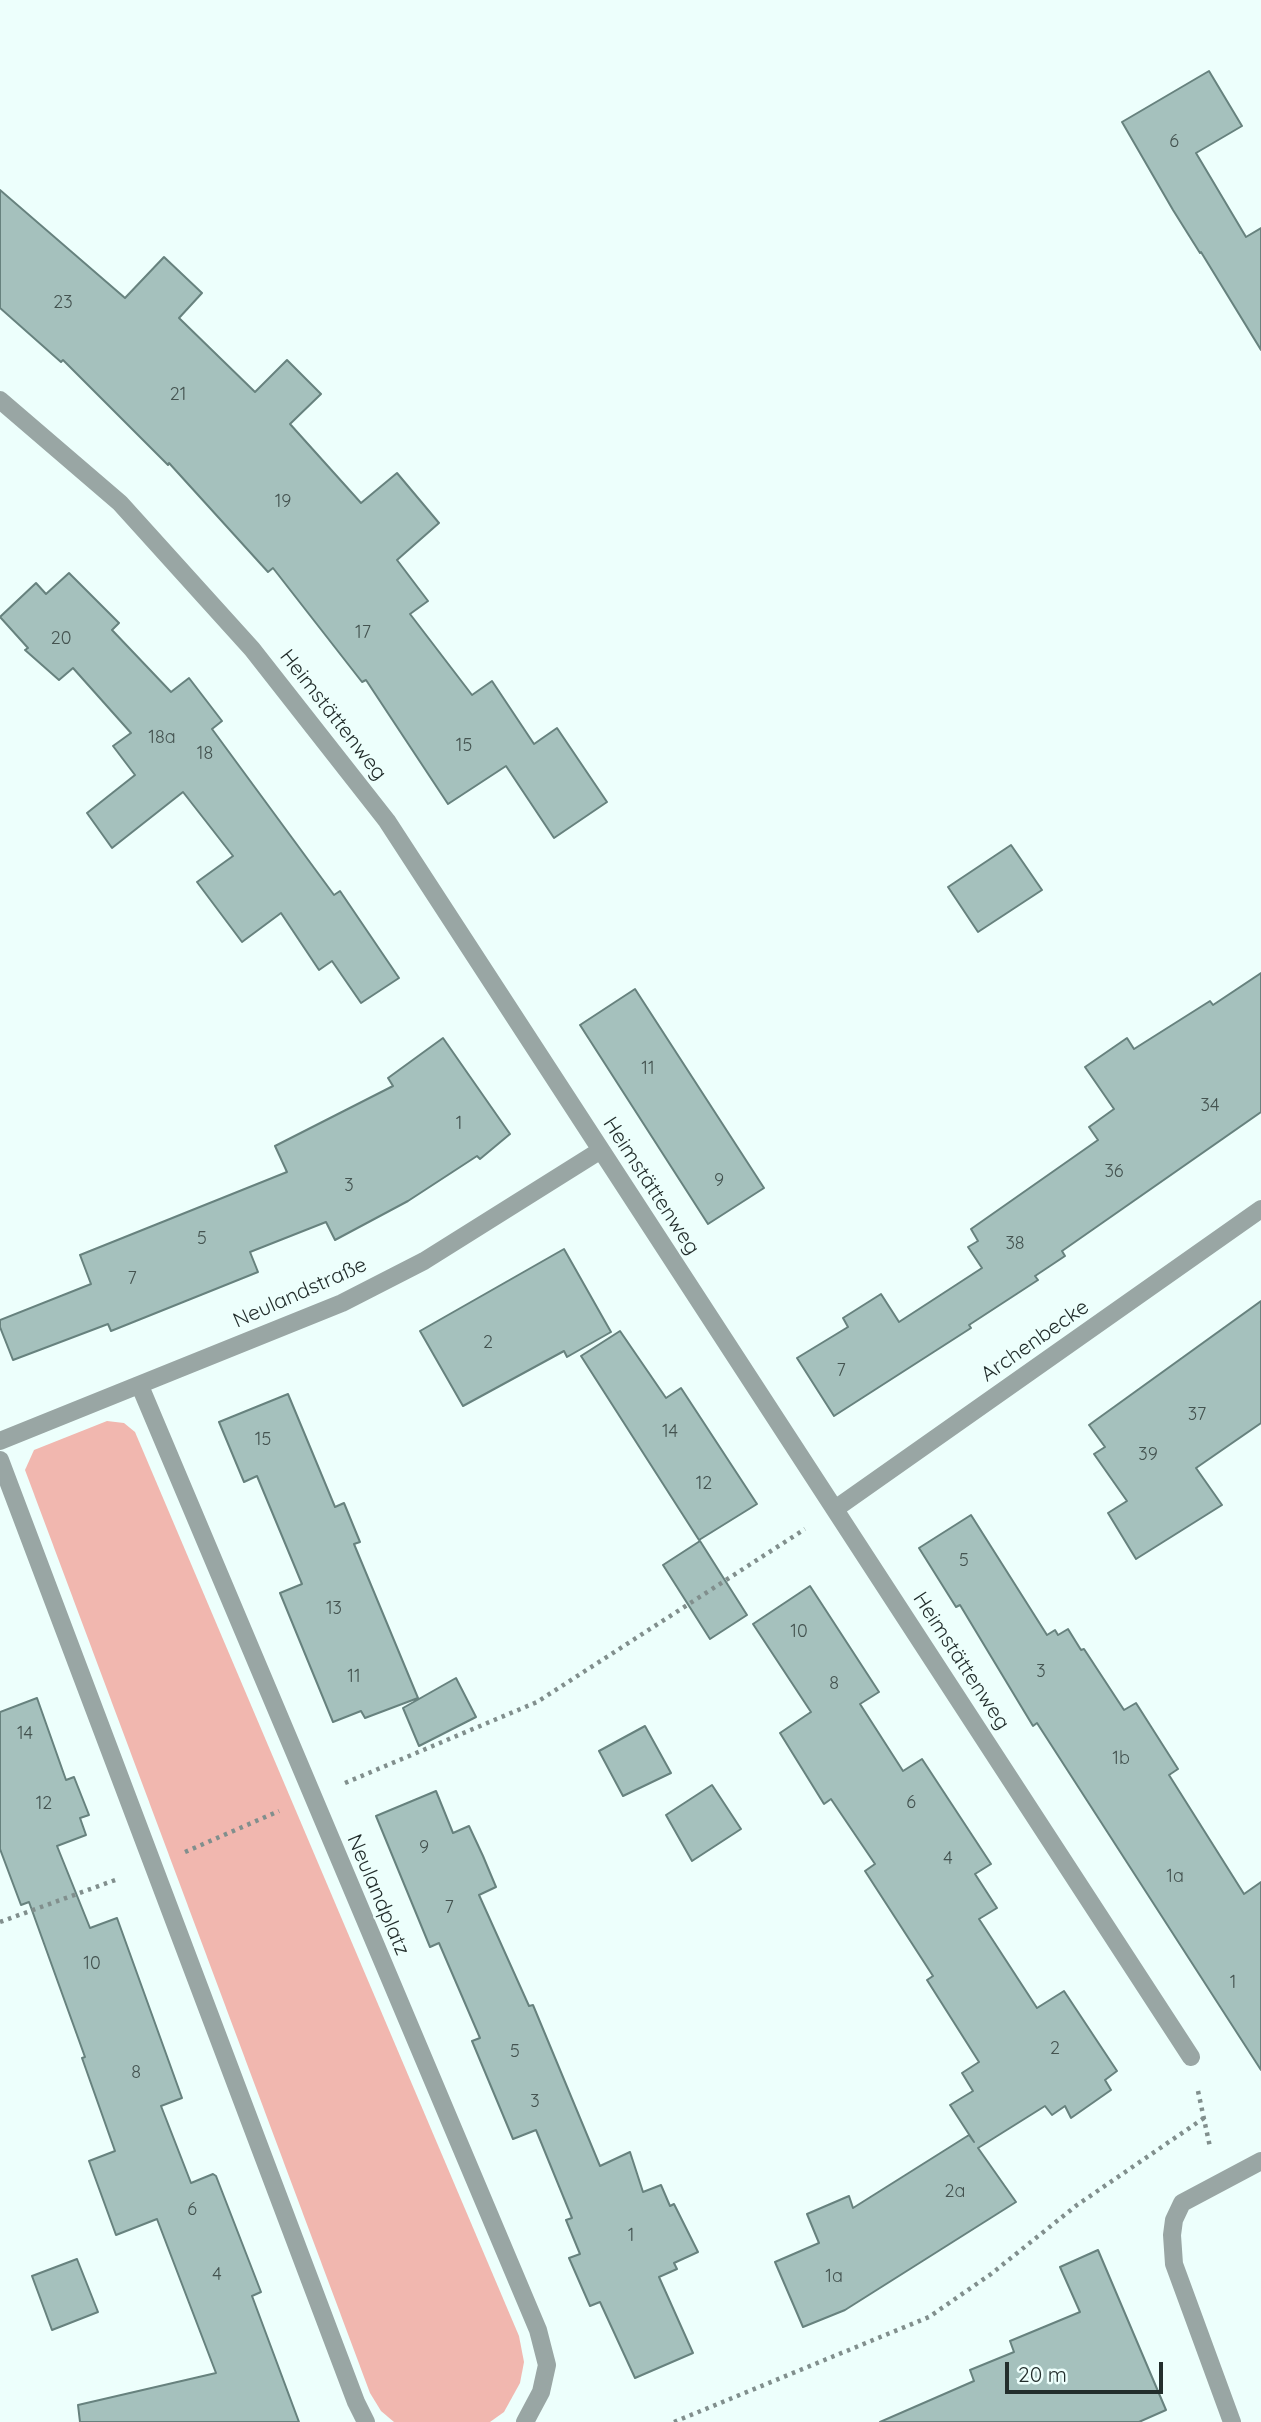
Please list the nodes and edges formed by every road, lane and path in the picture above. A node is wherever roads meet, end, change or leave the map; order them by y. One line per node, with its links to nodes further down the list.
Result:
1 (0, 400): 2 (street, Heimstättenweg)
2 (601, 1150): 4 (street, Neulandstraße); 7 (street, Heimstättenweg)
3 (1261, 1209): 7 (street, Archenbecke)
4 (140, 1386): 5 (street, Neulandstraße); 8 (street, Neulandplatz)
5 (0, 1441)
6 (0, 1460): 9 (street)
7 (835, 1509): 8 (path); 11 (street, Heimstättenweg)
8 (312, 1797): 9 (path); 16 (street, Neulandplatz)
9 (155, 1865): 10 (path); 15 (street)
10 (0, 1922)
11 (1191, 2057): 12 (path)
12 (1204, 2118): 14 (path); 17 (path)
13 (1261, 2161): 14 (street)
14 (1218, 2182): 18 (street)
15 (366, 2422)
16 (525, 2422)
17 (674, 2422)
18 (1232, 2422)

